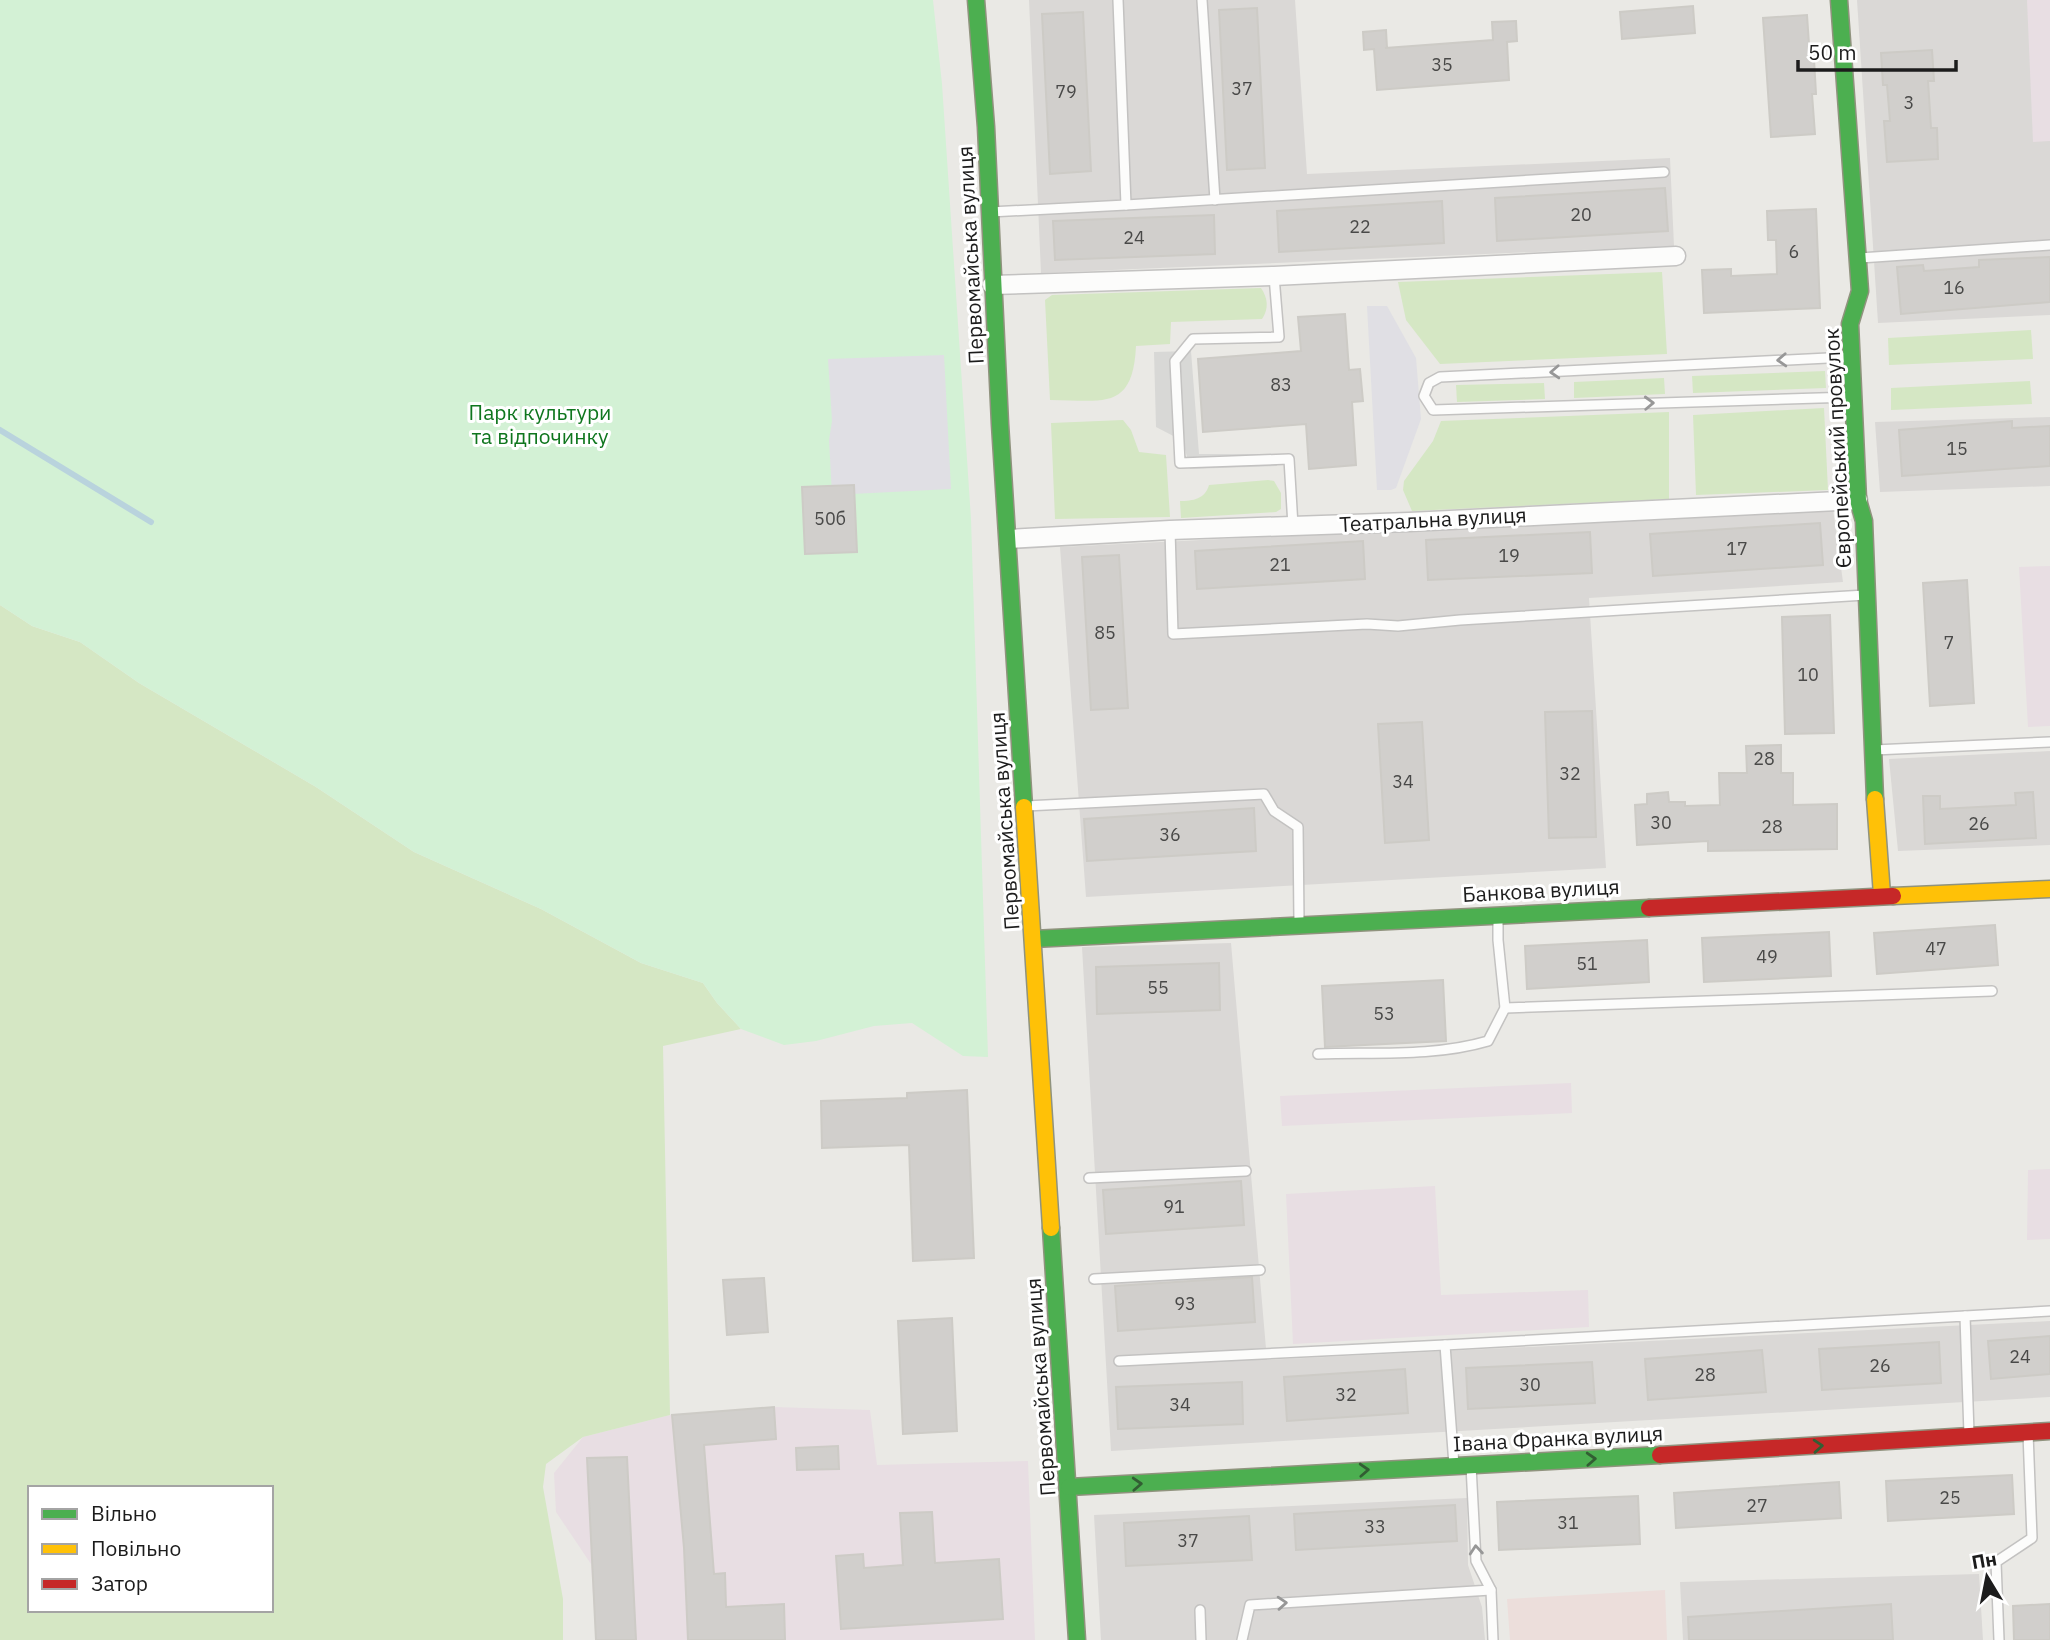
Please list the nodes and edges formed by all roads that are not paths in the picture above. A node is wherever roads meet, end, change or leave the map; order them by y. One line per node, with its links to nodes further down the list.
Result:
1 (976, 0): 8 (street, Первомайська вулиця)
2 (1118, 0): 7 (lane)
3 (1202, 0): 6 (lane)
4 (1839, 0): 11 (street, Європейський провулок)
5 (1664, 172): 6 (lane)
6 (1214, 201): 7 (lane)
7 (1126, 205): 8 (lane)
8 (990, 212): 13 (street, Первомайська вулиця)
9 (2050, 245): 11 (lane)
10 (1676, 256): 12 (street)
11 (1856, 258): 14 (street, Європейський провулок)
12 (1275, 276): 13 (street); 17 (lane)
13 (992, 285): 19 (street, Первомайська вулиця)
14 (1850, 357): 15 (street, Європейський провулок); 15 (lane, one-way to 15)
15 (1852, 397): 16 (street, Європейський провулок)
16 (1858, 500): 17 (street, Театральна вулиця); 20 (street, Європейський провулок)
17 (1293, 526): 18 (street, Театральна вулиця)
18 (1170, 530): 19 (street, Театральна вулиця); 20 (lane)
19 (1009, 539): 23 (street, Первомайська вулиця)
20 (1867, 595): 22 (street, Європейський провулок)
21 (2050, 742): 22 (lane)
22 (1872, 750): 25 (street, Європейський провулок)
23 (1024, 806): 27 (lane); 28 (street, Первомайська вулиця)
24 (2050, 889): 25 (street, Банкова вулиця)
25 (1882, 895): 26 (street, Банкова вулиця)
26 (1498, 914): 27 (street, Банкова вулиця); 30 (lane)
27 (1299, 924): 28 (street, Банкова вулиця)
28 (1033, 939): 45 (street, Первомайська вулиця)
29 (1992, 991): 30 (lane)
30 (1505, 1008): 31 (lane)
31 (1318, 1054)
32 (1246, 1171): 33 (lane)
33 (1088, 1178)
34 (1261, 1270): 35 (lane)
35 (1094, 1279)
36 (2050, 1311): 37 (lane)
37 (1965, 1316): 38 (lane); 42 (lane)
38 (1445, 1345): 39 (lane); 44 (lane)
39 (1119, 1361)
40 (2050, 1432): 41 (street, Івана Франка вулиця)
41 (2028, 1433): 42 (street, Івана Франка вулиця); 52 (lane)
42 (1969, 1436): 43 (street, Івана Франка вулиця, one-way to 42)
43 (1471, 1464): 44 (street, Івана Франка вулиця); 46 (lane, one-way to 43)
44 (1454, 1465): 45 (street, Івана Франка вулиця, one-way to 44)
45 (1069, 1487): 48 (street, Первомайська вулиця)
46 (1491, 1590): 50 (lane, one-way to 46); 51 (lane)
47 (1200, 1609): 49 (lane)
48 (1077, 1640)
49 (1201, 1640)
50 (1242, 1640)
51 (1493, 1640)
52 (1999, 1640)

